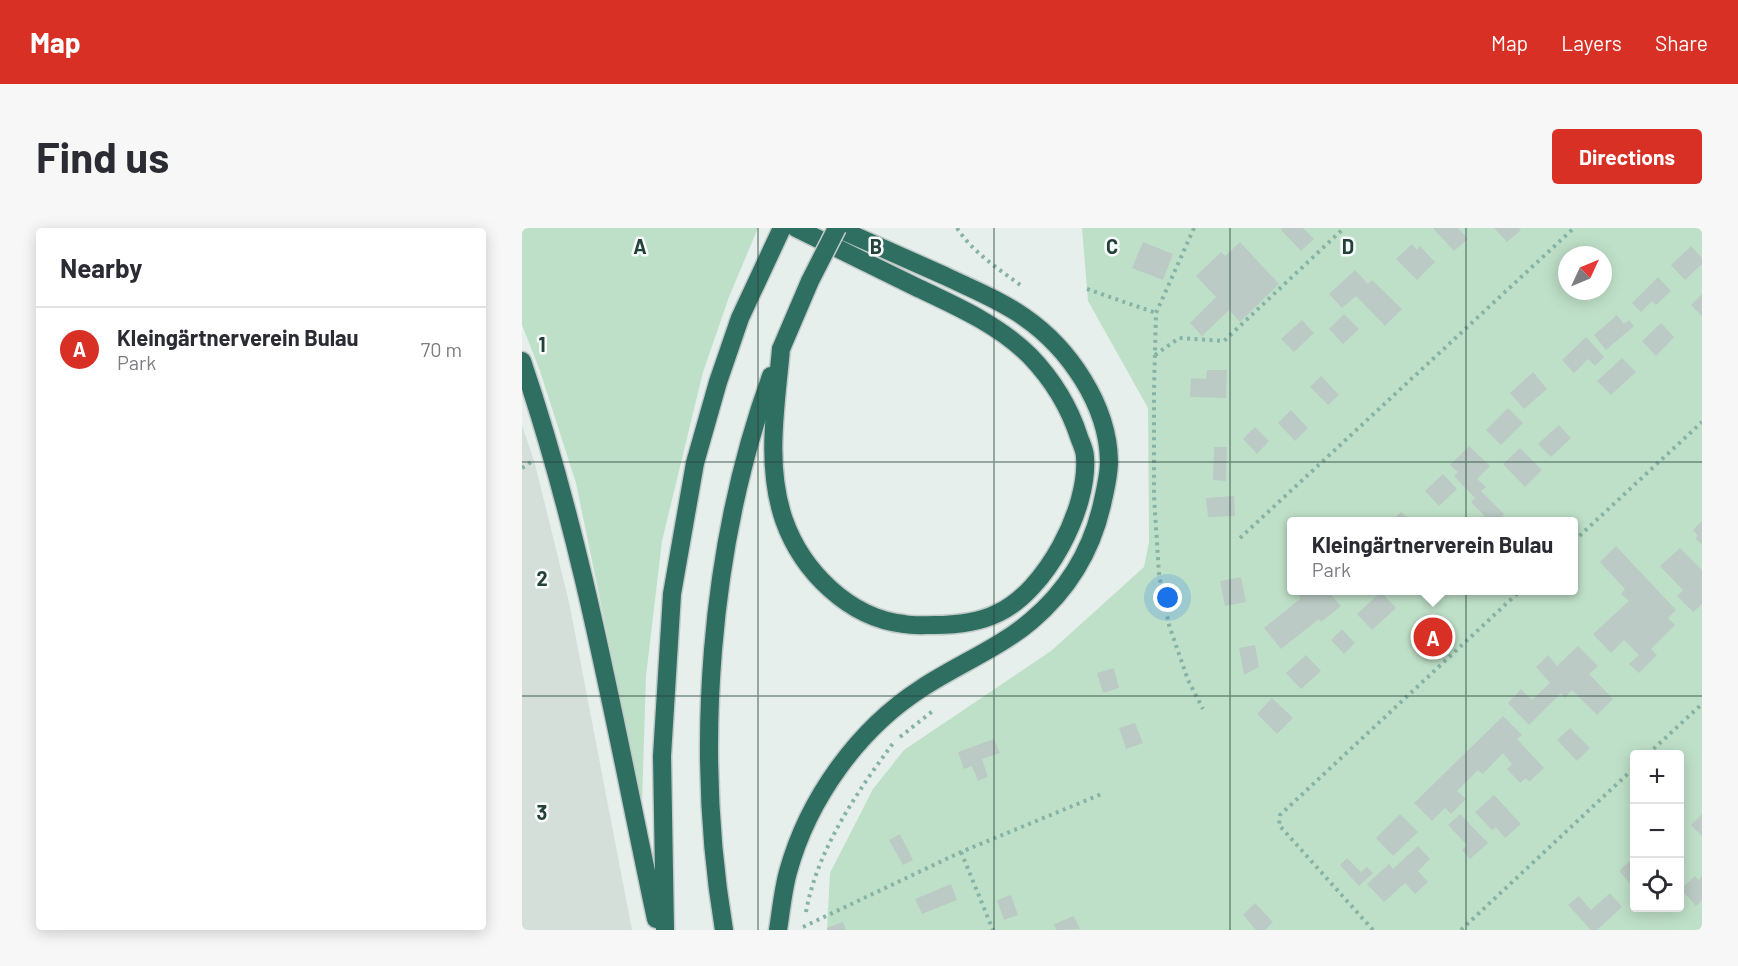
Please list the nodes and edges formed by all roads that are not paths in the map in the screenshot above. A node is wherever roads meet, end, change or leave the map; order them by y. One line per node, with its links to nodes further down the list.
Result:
1 (782, 228): 7 (highway)
2 (796, 228): 4 (highway)
3 (837, 228): 4 (highway, bridge); 9 (highway)
4 (781, 349): 8 (highway)
5 (522, 362): 6 (highway)
6 (658, 930)
7 (665, 930)
8 (724, 930)
9 (778, 930)

